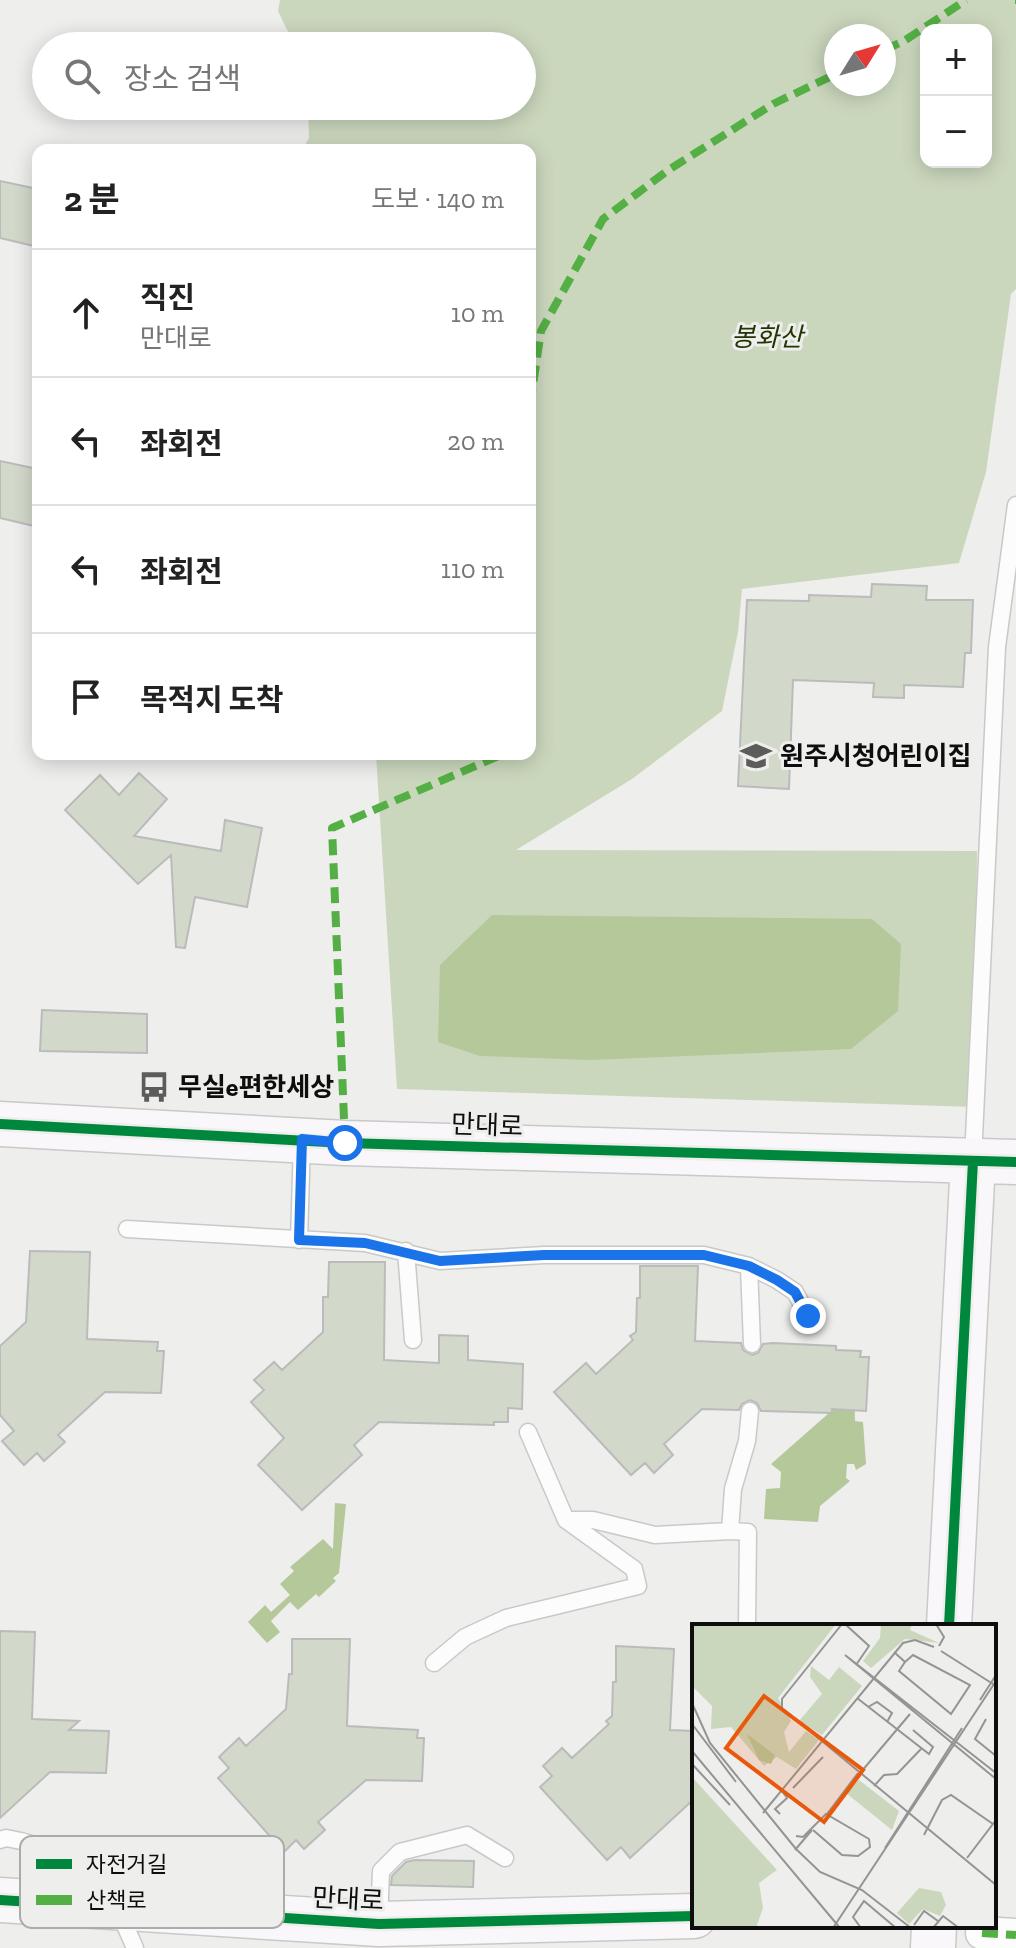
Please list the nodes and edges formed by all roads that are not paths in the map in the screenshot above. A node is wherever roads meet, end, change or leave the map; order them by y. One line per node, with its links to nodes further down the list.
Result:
1 (1016, 505): 4 (lane)
2 (0, 1124): 3 (street, 만대로)
3 (302, 1139): 4 (street, 만대로); 7 (lane)
4 (973, 1161): 5 (street, 만대로); 18 (street)
5 (1016, 1162)
6 (127, 1229): 7 (lane)
7 (299, 1240): 8 (lane)
8 (406, 1251): 9 (lane); 11 (lane)
9 (749, 1266): 10 (lane); 12 (lane)
10 (808, 1316)
11 (413, 1340)
12 (752, 1344)
13 (750, 1411): 16 (lane)
14 (528, 1432): 15 (lane)
15 (566, 1520): 16 (lane); 19 (lane)
16 (730, 1531): 17 (lane)
17 (747, 1624)
18 (949, 1624)
19 (434, 1663)
20 (0, 1840): 21 (lane)
21 (20, 1841)
22 (505, 1858): 27 (lane)
23 (0, 1900): 24 (street, 만대로)
24 (20, 1901)
25 (692, 1916): 27 (street, 만대로)
26 (284, 1918): 27 (street, 만대로)
27 (379, 1924)
28 (126, 1928): 32 (lane)
29 (934, 1928): 33 (street)
30 (982, 1933): 31 (street)
31 (1016, 1935)
32 (135, 1948)
33 (933, 1948)

